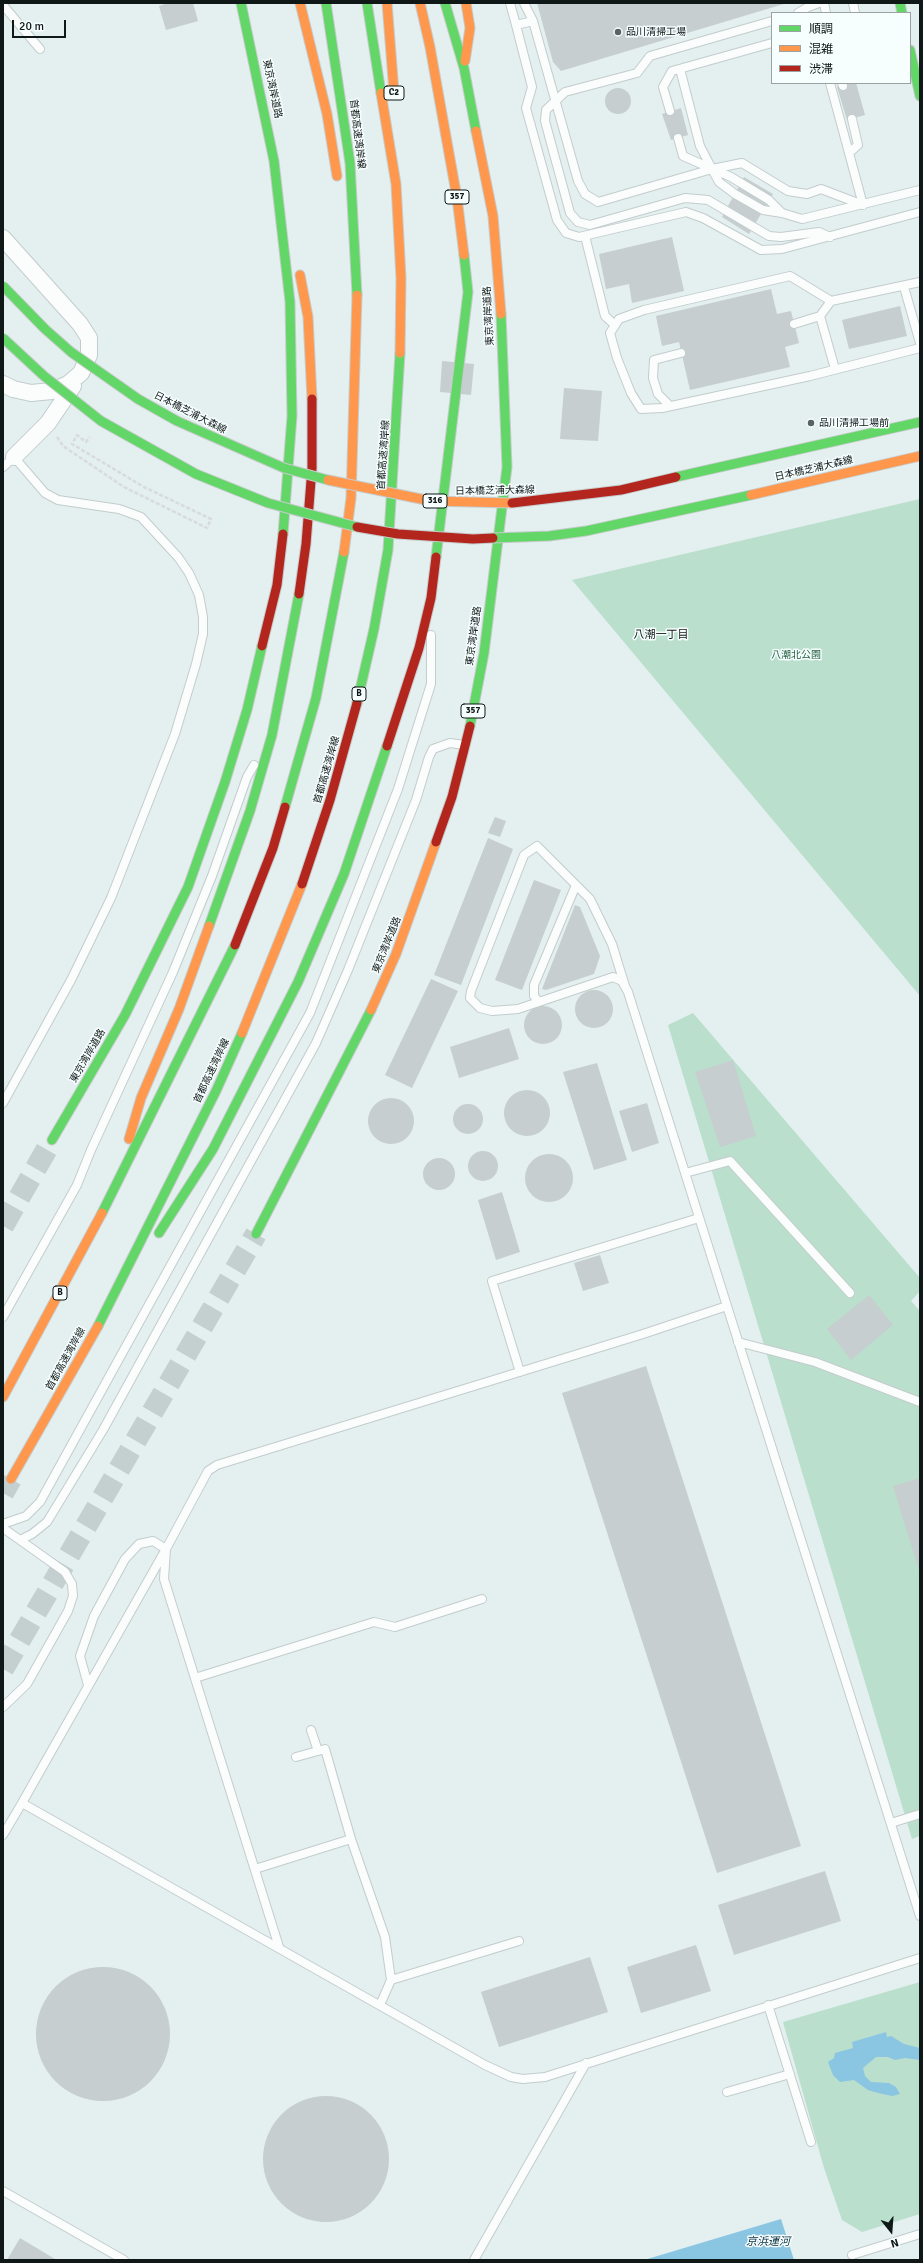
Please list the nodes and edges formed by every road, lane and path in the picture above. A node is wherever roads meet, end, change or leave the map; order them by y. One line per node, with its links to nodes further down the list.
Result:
1 (241, 3): 31 (main road, 東京湾岸道路)
2 (300, 3): 34 (main road)
3 (326, 3): 52 (main road, 首都高速湾岸線 / B)
4 (367, 3): 33 (main road, 首都高速湾岸線 / B)
5 (388, 3): 24 (main road, C2)
6 (420, 3): 66 (main road, 357)
7 (445, 3): 20 (main road, 東京湾岸道路 / 357)
8 (466, 3): 20 (main road, 357)
9 (510, 3): 16 (lane)
10 (524, 3): 15 (lane)
11 (819, 3): 13 (lane)
12 (3, 5): 18 (lane)
13 (799, 12)
14 (771, 20): 25 (lane)
15 (533, 21): 16 (lane); 25 (lane)
16 (516, 26): 41 (lane)
17 (771, 43): 21 (lane)
18 (40, 49)
19 (911, 55): 23 (main road)
20 (464, 68): 68 (main road, 東京湾岸道路 / 357)
21 (680, 69): 26 (lane); 32 (lane)
22 (830, 84): 30 (lane)
23 (920, 96)
24 (394, 98)
25 (555, 100): 32 (lane); 42 (lane)
26 (670, 111)
27 (394, 114): 33 (main road, C2)
28 (852, 119): 30 (lane)
29 (678, 138): 32 (lane)
30 (849, 153): 36 (lane)
31 (274, 161): 40 (main road); 73 (main road, 東京湾岸道路)
32 (712, 169): 36 (lane); 39 (lane); 39 (lane)
33 (396, 184): 83 (main road, 首都高速湾岸線 / B)
34 (339, 185)
35 (920, 190): 36 (lane)
36 (863, 205): 39 (lane)
37 (342, 206): 52 (main road)
38 (920, 212): 42 (lane)
39 (782, 213)
40 (291, 223)
41 (585, 236): 42 (lane); 51 (lane)
42 (830, 237)
43 (3, 238): 58 (street)
44 (298, 262): 67 (main road)
45 (920, 282): 47 (lane)
46 (3, 286): 62 (main road, 日本橋芝浦大森線 / 316, bridge)
47 (904, 287): 48 (lane); 54 (lane)
48 (831, 301): 49 (lane); 51 (lane)
49 (820, 316): 50 (lane); 57 (lane)
50 (794, 324)
51 (615, 325): 60 (lane)
52 (357, 328): 75 (main road, 首都高速湾岸線 / B)
53 (3, 338): 61 (main road, 日本橋芝浦大森線, bridge)
54 (920, 343)
55 (920, 348): 57 (lane)
56 (681, 353): 60 (lane)
57 (835, 369): 60 (lane)
58 (81, 373): 59 (street); 63 (street)
59 (3, 384)
60 (670, 406)
61 (102, 421): 63 (path); 64 (main road, 日本橋芝浦大森線, bridge)
62 (920, 422)
63 (48, 424): 65 (street)
64 (920, 456)
65 (8, 462): 72 (lane)
66 (431, 598): 78 (main road); 89 (lane)
67 (272, 735): 75 (main road); 82 (lane)
68 (466, 745): 77 (main road, 東京湾岸道路 / 357); 91 (lane)
69 (576, 885): 70 (lane); 71 (lane); 71 (lane)
70 (625, 986): 71 (lane); 74 (lane)
71 (539, 1002)
72 (3, 1102)
73 (52, 1140)
74 (685, 1173): 76 (lane); 80 (lane)
75 (115, 1188): 86 (main road, 首都高速湾岸線 / B)
76 (699, 1218): 81 (lane); 85 (lane)
77 (256, 1234)
78 (153, 1242)
79 (144, 1256): 83 (main road)
80 (850, 1293)
81 (727, 1306): 84 (lane); 85 (lane)
82 (3, 1317)
83 (93, 1335): 88 (main road, 首都高速湾岸線 / B)
84 (738, 1342): 87 (lane); 102 (lane)
85 (520, 1372): 92 (lane)
86 (3, 1397)
87 (920, 1402)
88 (11, 1479)
89 (3, 1524)
90 (3, 1528): 91 (lane)
91 (20, 1540): 96 (lane)
92 (166, 1549): 94 (lane); 95 (lane); 95 (lane)
93 (482, 1600): 94 (lane)
94 (195, 1678): 105 (lane)
95 (88, 1685): 100 (lane)
96 (3, 1707)
97 (311, 1730): 98 (lane)
98 (318, 1751): 99 (lane); 104 (lane)
99 (296, 1757)
100 (22, 1803): 103 (lane); 108 (lane)
101 (920, 1814): 102 (lane)
102 (891, 1823): 106 (lane)
103 (3, 1835)
104 (351, 1839): 105 (lane); 110 (lane)
105 (255, 1869): 108 (lane)
106 (920, 1916)
107 (519, 1941): 110 (lane)
108 (279, 1947): 111 (lane)
109 (920, 1958): 112 (lane)
110 (390, 1980): 111 (lane)
111 (380, 2005): 113 (lane)
112 (768, 2005): 113 (lane); 114 (lane)
113 (586, 2063): 121 (lane)
114 (790, 2074): 115 (lane); 116 (lane)
115 (727, 2092)
116 (811, 2142)
117 (3, 2191): 120 (lane)
118 (920, 2234): 119 (lane)
119 (852, 2255)
120 (124, 2260)
121 (474, 2260)

